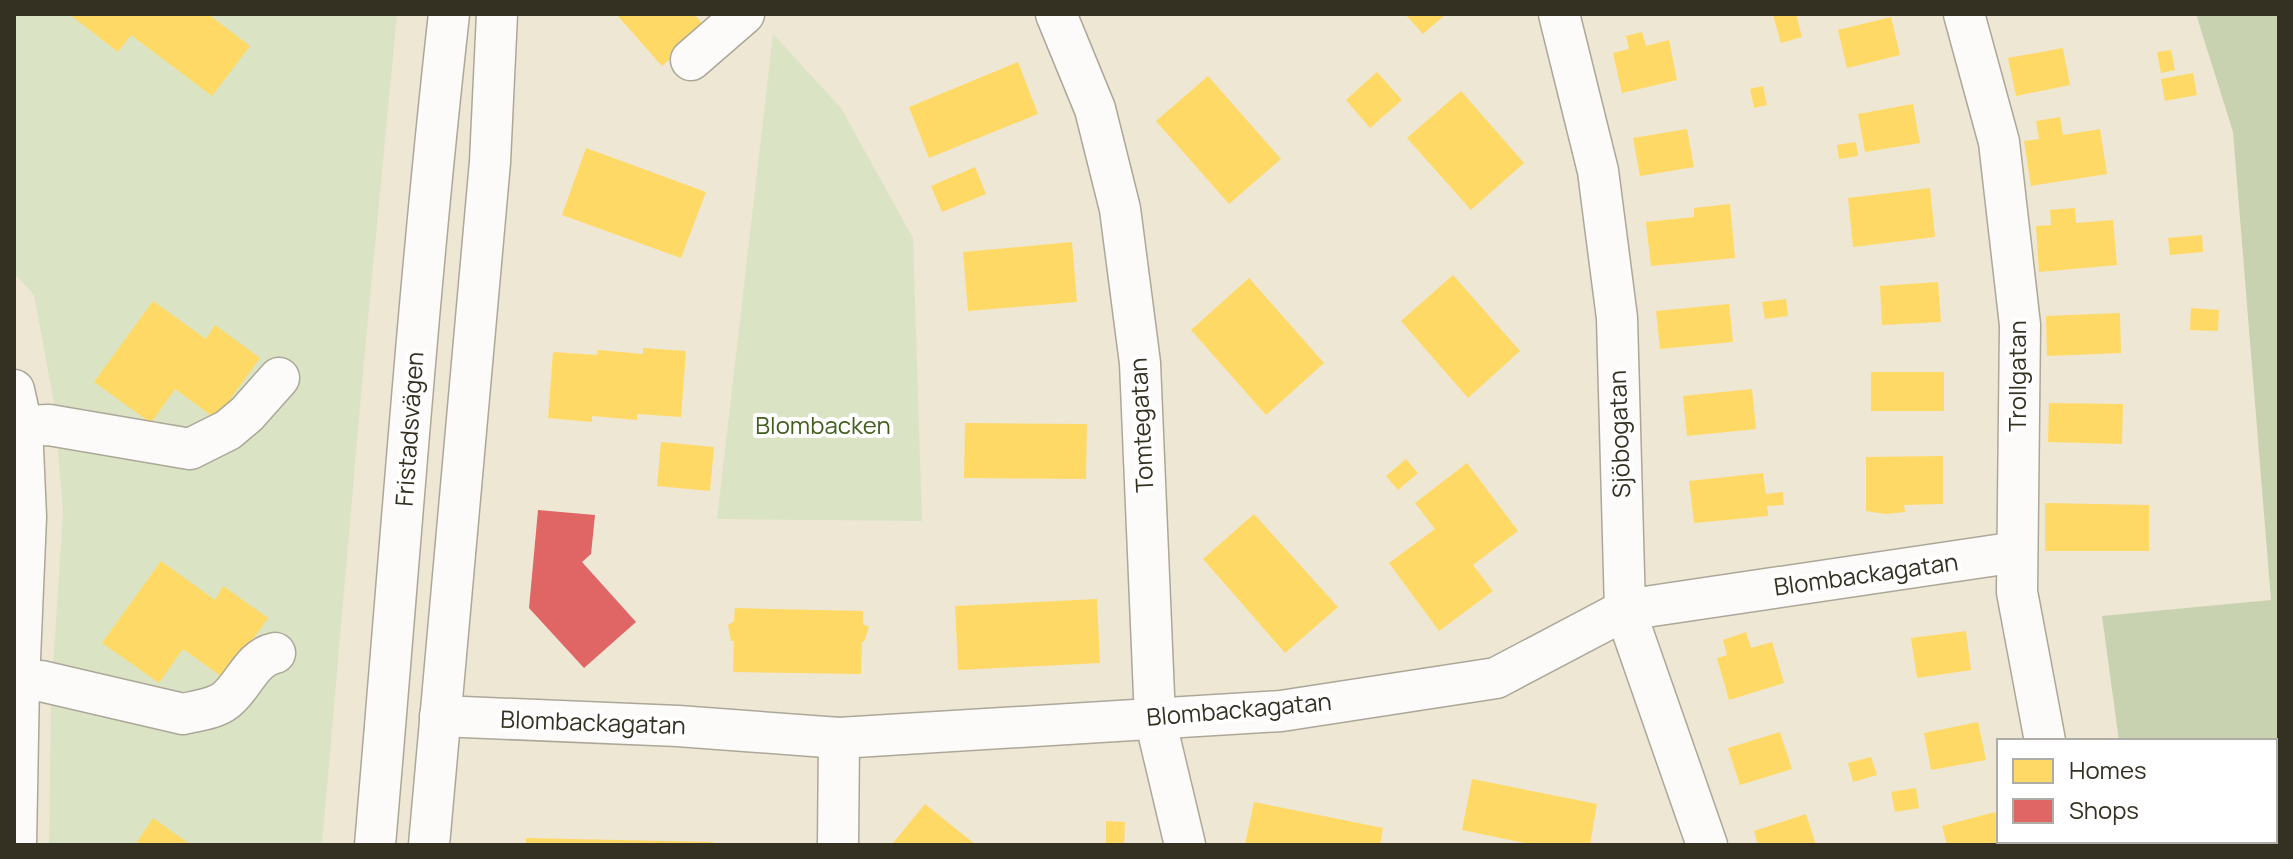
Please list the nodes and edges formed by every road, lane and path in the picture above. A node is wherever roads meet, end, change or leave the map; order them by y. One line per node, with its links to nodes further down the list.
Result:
1 (449, 14): 20 (street, Fristadsvägen)
2 (497, 14): 14 (street)
3 (744, 14): 7 (street)
4 (1056, 14): 15 (street, Tomtegatan)
5 (1559, 14): 11 (street, Sjöbogatan)
6 (1964, 14): 10 (street, Trollgatan)
7 (691, 60)
8 (279, 378): 9 (street)
9 (18, 408): 13 (street)
10 (2017, 552): 11 (street, Blombackagatan); 17 (street, Trollgatan)
11 (1625, 610): 15 (street, Blombackagatan); 24 (street, Sjöbogatan)
12 (275, 653): 13 (street)
13 (16, 682): 18 (street)
14 (440, 716): 16 (street, Blombackagatan); 21 (street)
15 (1155, 719): 16 (street, Blombackagatan); 23 (street, Tomtegatan)
16 (839, 738): 22 (street)
17 (2045, 739)
18 (16, 745): 19 (street)
19 (16, 845)
20 (375, 845)
21 (429, 845)
22 (838, 845)
23 (1185, 845)
24 (1707, 845)

